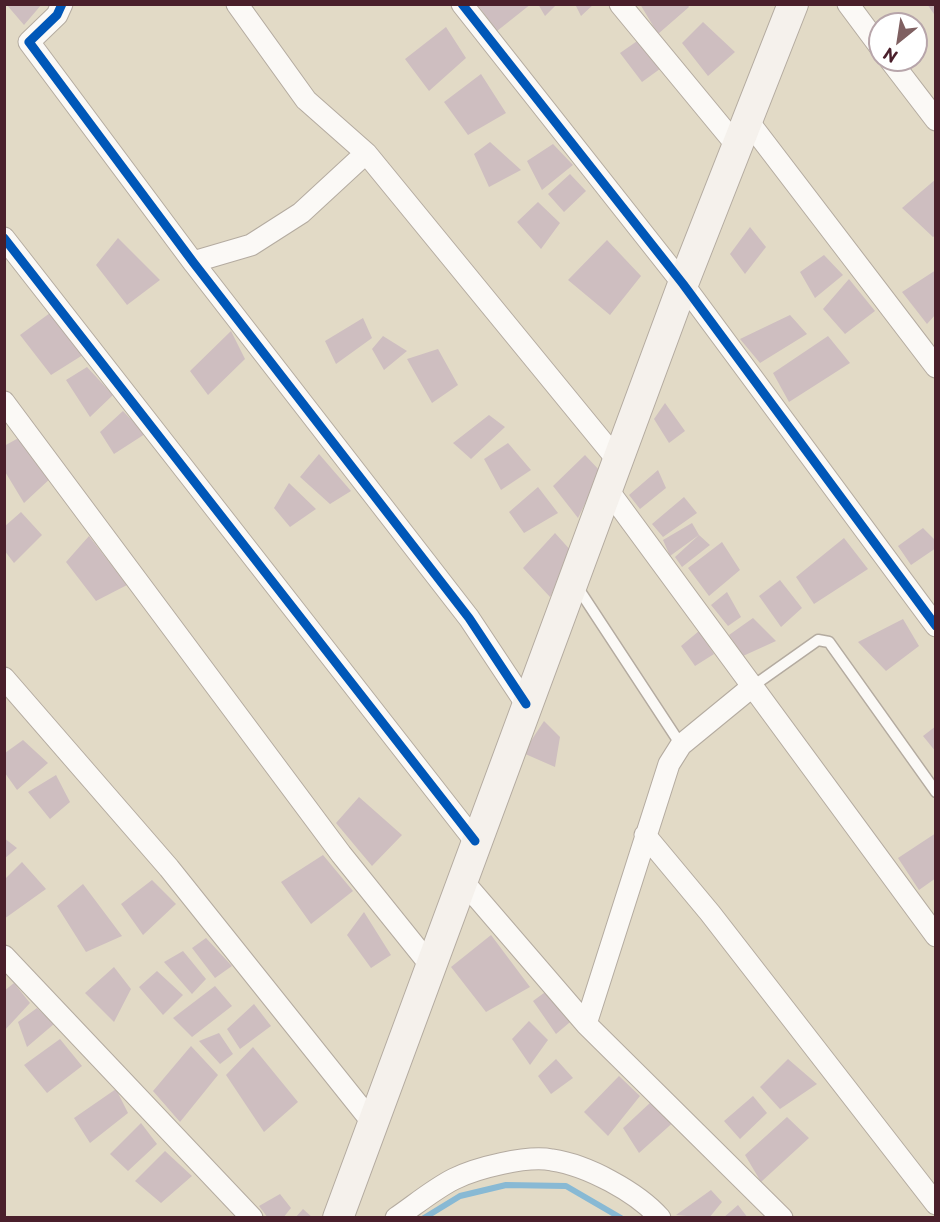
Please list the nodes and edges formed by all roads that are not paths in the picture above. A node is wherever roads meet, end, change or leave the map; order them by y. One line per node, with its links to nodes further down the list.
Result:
1 (62, 4): 13 (street)
2 (237, 4): 11 (street)
3 (462, 4): 14 (street)
4 (620, 4): 10 (street)
5 (794, 4): 10 (main road)
6 (848, 4): 7 (street)
7 (868, 31)
8 (899, 72): 9 (street)
9 (936, 120)
10 (743, 134): 14 (main road); 15 (street)
11 (366, 153): 13 (street); 17 (street)
12 (4, 238): 27 (street)
13 (192, 262): 23 (street)
14 (683, 284): 17 (main road); 20 (street)
15 (936, 367)
16 (4, 402): 31 (street)
17 (619, 462): 18 (main road)
18 (608, 490): 19 (main road); 22 (street)
19 (573, 581): 23 (main road); 24 (lane)
20 (936, 626)
21 (4, 678): 33 (street)
22 (753, 686): 24 (street); 25 (lane); 29 (street)
23 (526, 704): 27 (main road)
24 (681, 745): 26 (street)
25 (936, 792)
26 (645, 835): 32 (street); 34 (street)
27 (475, 841): 28 (main road)
28 (462, 880): 31 (main road); 32 (street)
29 (936, 936)
30 (4, 956): 35 (street)
31 (431, 966): 33 (main road)
32 (586, 1024): 39 (street)
33 (372, 1122): 36 (main road)
34 (936, 1204)
35 (252, 1218)
36 (338, 1218)
37 (396, 1218): 38 (street)
38 (660, 1218)
39 (782, 1218)

